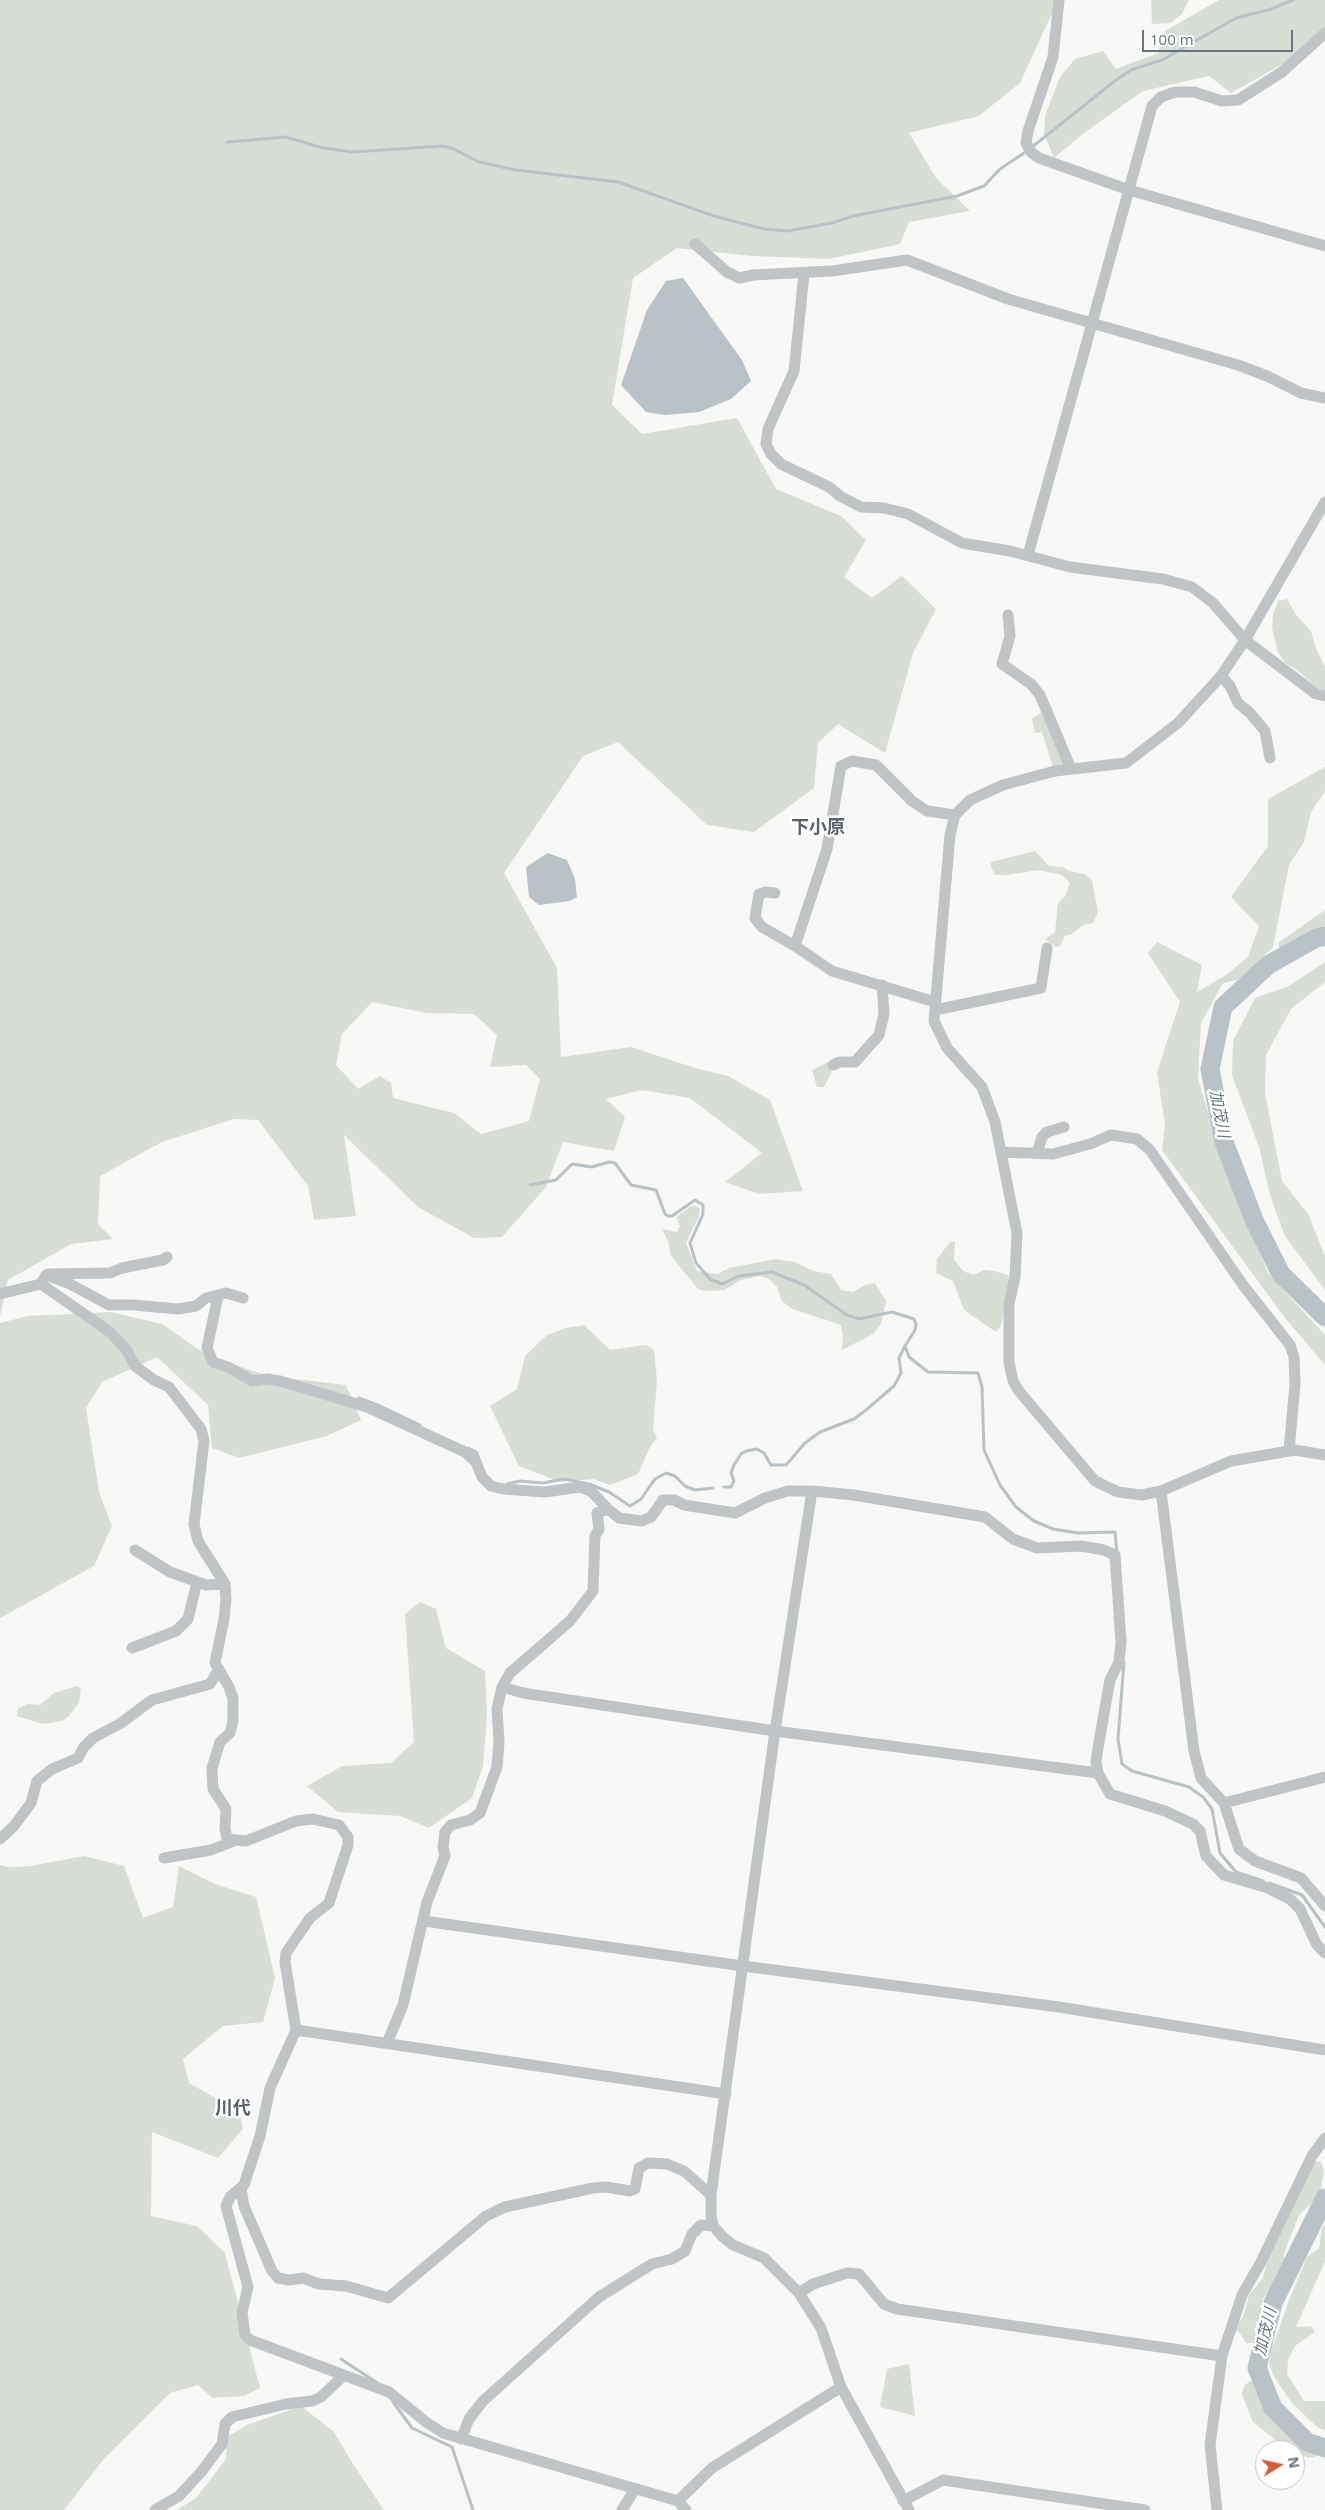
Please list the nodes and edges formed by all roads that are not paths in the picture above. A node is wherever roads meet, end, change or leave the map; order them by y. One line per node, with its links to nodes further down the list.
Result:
1 (1059, 0): 3 (street)
2 (1325, 33): 3 (street)
3 (1129, 190): 5 (street); 7 (street)
4 (694, 244): 6 (street)
5 (1325, 246)
6 (804, 274): 7 (street); 10 (street)
7 (1092, 322): 8 (street); 10 (street)
8 (1325, 398)
9 (1325, 502): 12 (street)
10 (1028, 555): 12 (street)
11 (1008, 615): 16 (street)
12 (1245, 640): 13 (street); 14 (street)
13 (1221, 676): 15 (street); 16 (street)
14 (1325, 696)
15 (1270, 758)
16 (1071, 769): 17 (street)
17 (955, 815): 19 (street); 22 (street)
18 (775, 893): 19 (street)
19 (796, 946): 21 (street)
20 (1047, 948): 22 (street)
21 (882, 985): 22 (street); 23 (street)
22 (935, 1006): 25 (street)
23 (833, 1065)
24 (1064, 1127): 26 (street)
25 (1001, 1152): 26 (street); 35 (street)
26 (1037, 1153): 32 (street)
27 (167, 1257): 28 (street)
28 (44, 1279): 29 (street); 30 (street); 39 (street)
29 (0, 1294)
30 (218, 1296): 31 (street); 36 (street)
31 (244, 1298)
32 (1288, 1451): 33 (street); 35 (street)
33 (1325, 1455)
34 (812, 1491): 36 (street); 43 (street); 44 (street)
35 (1161, 1491): 46 (street)
36 (608, 1510): 42 (street)
37 (135, 1550): 38 (street)
38 (197, 1582): 39 (street); 40 (street)
39 (225, 1584): 41 (street)
40 (132, 1648)
41 (219, 1669): 47 (street); 48 (street)
42 (502, 1687): 43 (street); 51 (street)
43 (775, 1731): 44 (street); 53 (street)
44 (1098, 1773): 52 (street)
45 (1325, 1777): 46 (street)
46 (1224, 1804): 50 (street)
47 (0, 1839)
48 (234, 1841): 49 (street); 54 (street)
49 (164, 1858)
50 (1325, 1906)
51 (424, 1921): 53 (street); 55 (street)
52 (1325, 1952)
53 (743, 1966): 56 (street); 57 (street)
54 (296, 2030): 55 (street); 59 (street)
55 (387, 2043): 57 (street)
56 (1325, 2050)
57 (726, 2094): 60 (street)
58 (1325, 2138): 63 (street)
59 (241, 2189): 60 (street); 64 (street)
60 (711, 2195): 61 (street)
61 (713, 2226): 62 (street); 66 (street)
62 (799, 2293): 63 (street); 65 (street)
63 (1222, 2356): 74 (street)
64 (344, 2375): 66 (street); 70 (street)
65 (841, 2388): 68 (street); 69 (street)
66 (461, 2439): 67 (street)
67 (635, 2489): 68 (street); 71 (street)
68 (678, 2501): 72 (street)
69 (906, 2506): 73 (street)
70 (154, 2510)
71 (622, 2510)
72 (686, 2510)
73 (1145, 2510)
74 (1217, 2510)

